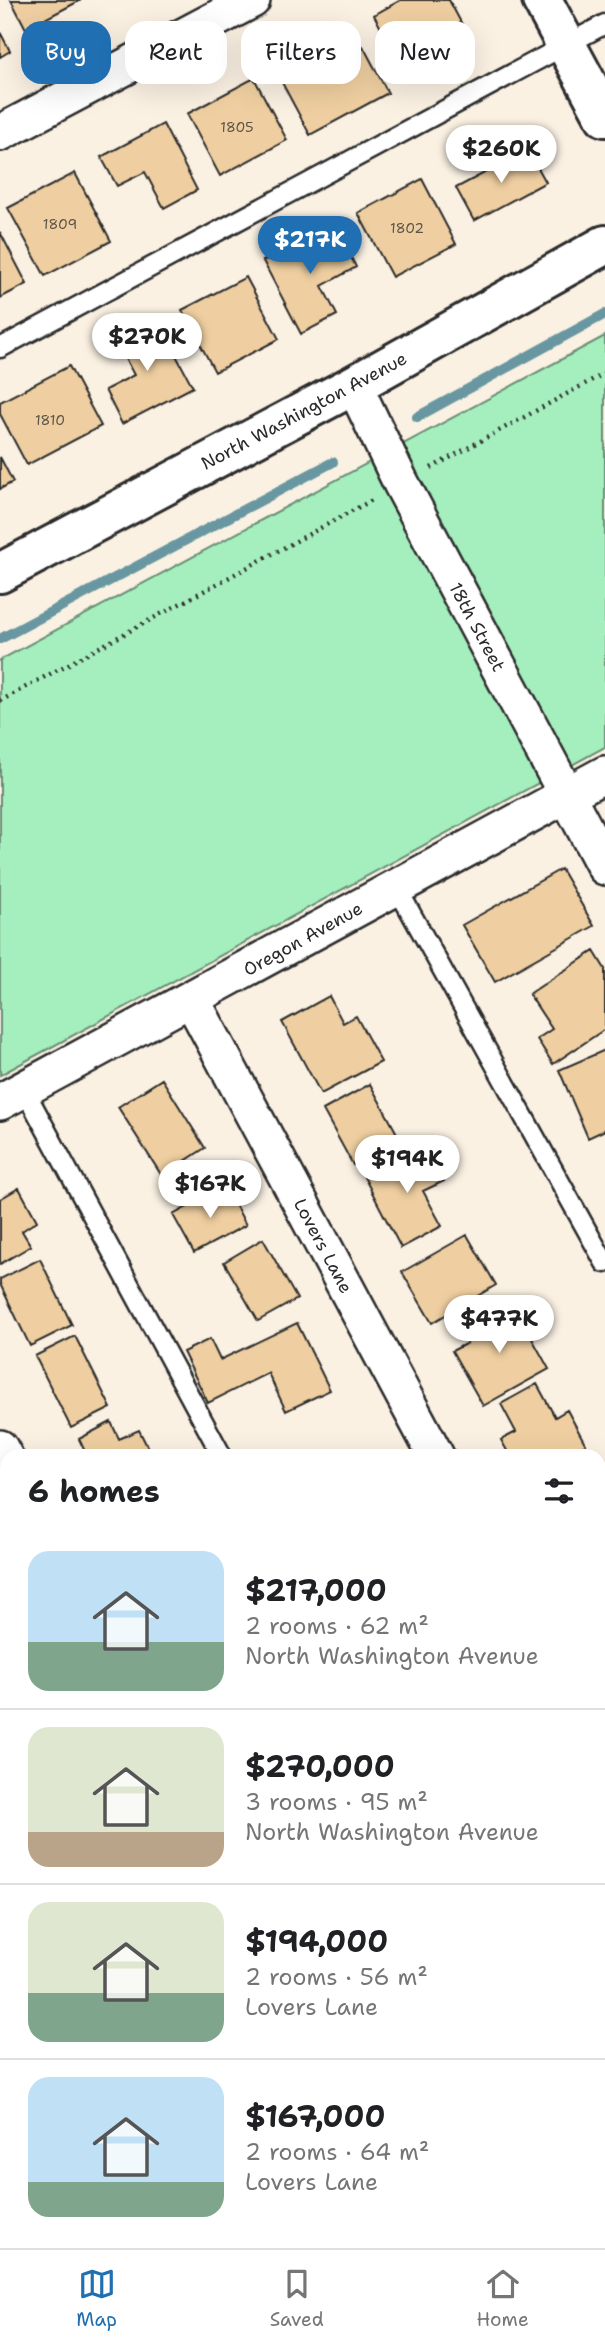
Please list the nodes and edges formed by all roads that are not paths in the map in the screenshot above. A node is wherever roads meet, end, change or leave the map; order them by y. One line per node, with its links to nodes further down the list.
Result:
1 (252, 0): 6 (street)
2 (542, 0): 4 (main road)
3 (605, 24): 4 (lane)
4 (566, 45): 5 (main road); 8 (lane)
5 (605, 117)
6 (0, 133)
7 (605, 245): 9 (main road, North Washington Avenue)
8 (0, 348)
9 (354, 385): 10 (main road, North Washington Avenue); 12 (street, 18th Street)
10 (0, 573)
11 (605, 774): 12 (street, Oregon Avenue)
12 (565, 795): 13 (street, 18th Street); 14 (street, Oregon Avenue)
13 (605, 867)
14 (397, 888): 15 (street, Oregon Avenue); 17 (lane)
15 (191, 1000): 16 (street, Oregon Avenue); 19 (street, Lovers Lane)
16 (12, 1096): 18 (lane)
17 (605, 1263)
18 (218, 1449)
19 (432, 1449)

